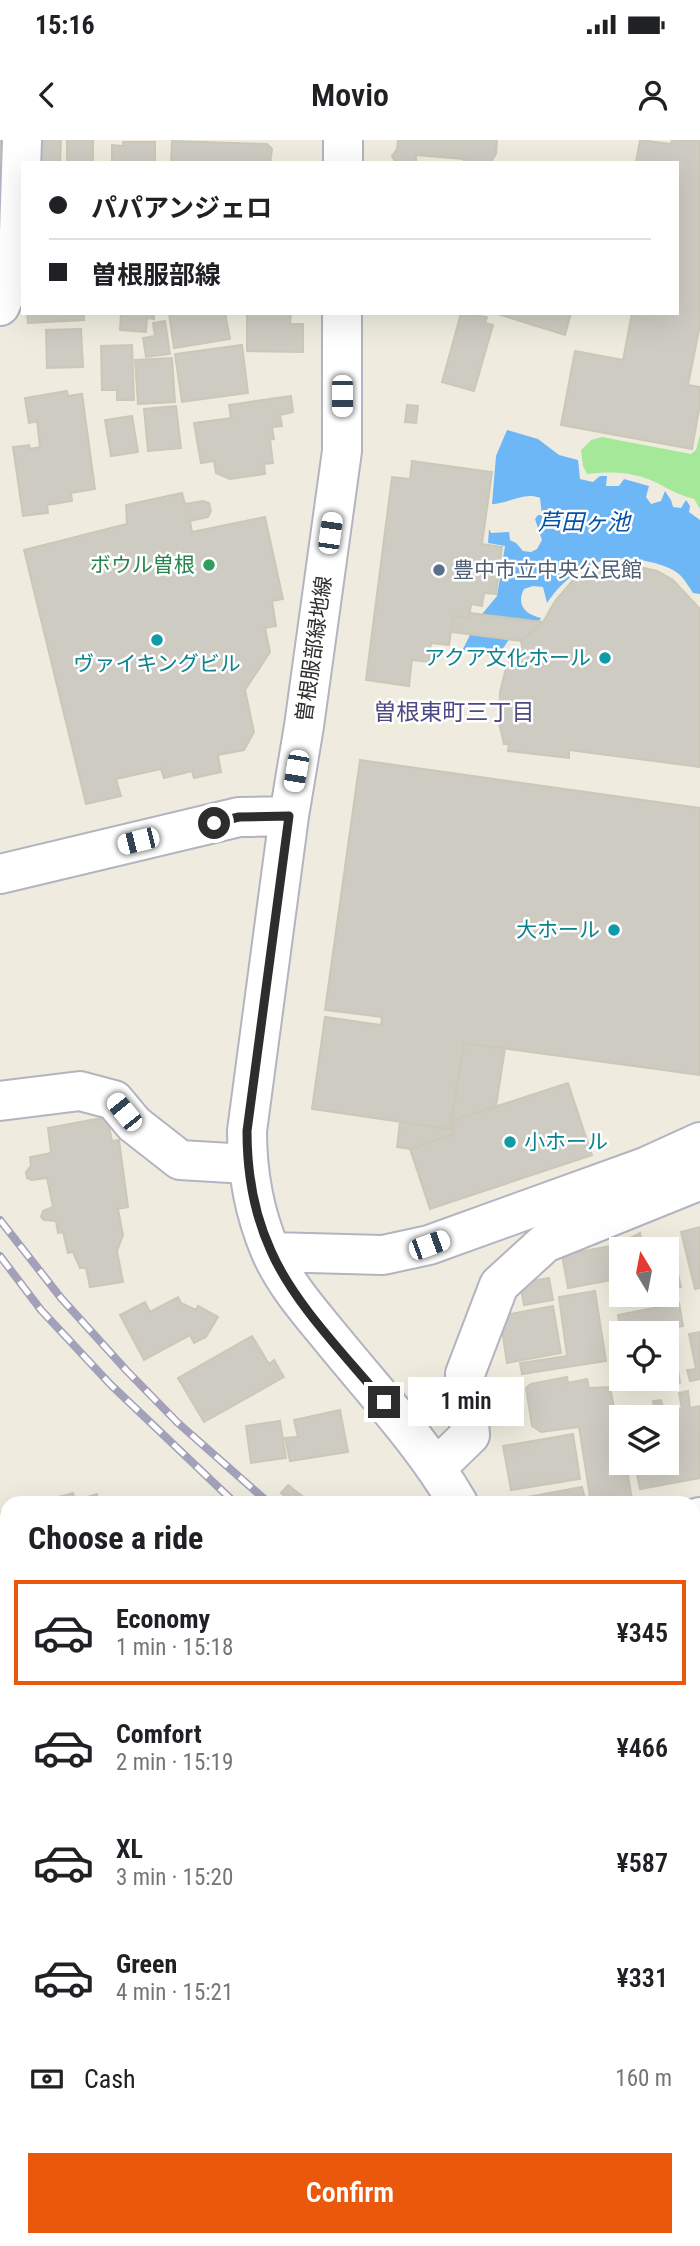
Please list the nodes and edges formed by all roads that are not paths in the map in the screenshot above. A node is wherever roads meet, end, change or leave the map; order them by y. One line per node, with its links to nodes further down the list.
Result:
1 (22, 140): 3 (street)
2 (342, 140): 4 (street)
3 (21, 161)
4 (343, 161)
5 (21, 171): 6 (street)
6 (0, 306)
7 (342, 315): 8 (street, 曽根服部緑地線)
8 (289, 816): 9 (street); 12 (street, 曽根服部緑地線)
9 (0, 874)
10 (0, 1101): 12 (street)
11 (700, 1142): 14 (street)
12 (247, 1164): 14 (street, 曽根服部緑地線)
13 (700, 1175): 15 (street)
14 (271, 1252): 15 (street, 曽根服部緑地線)
15 (437, 1467): 16 (street, 曽根服部緑地線)
16 (454, 1496)

